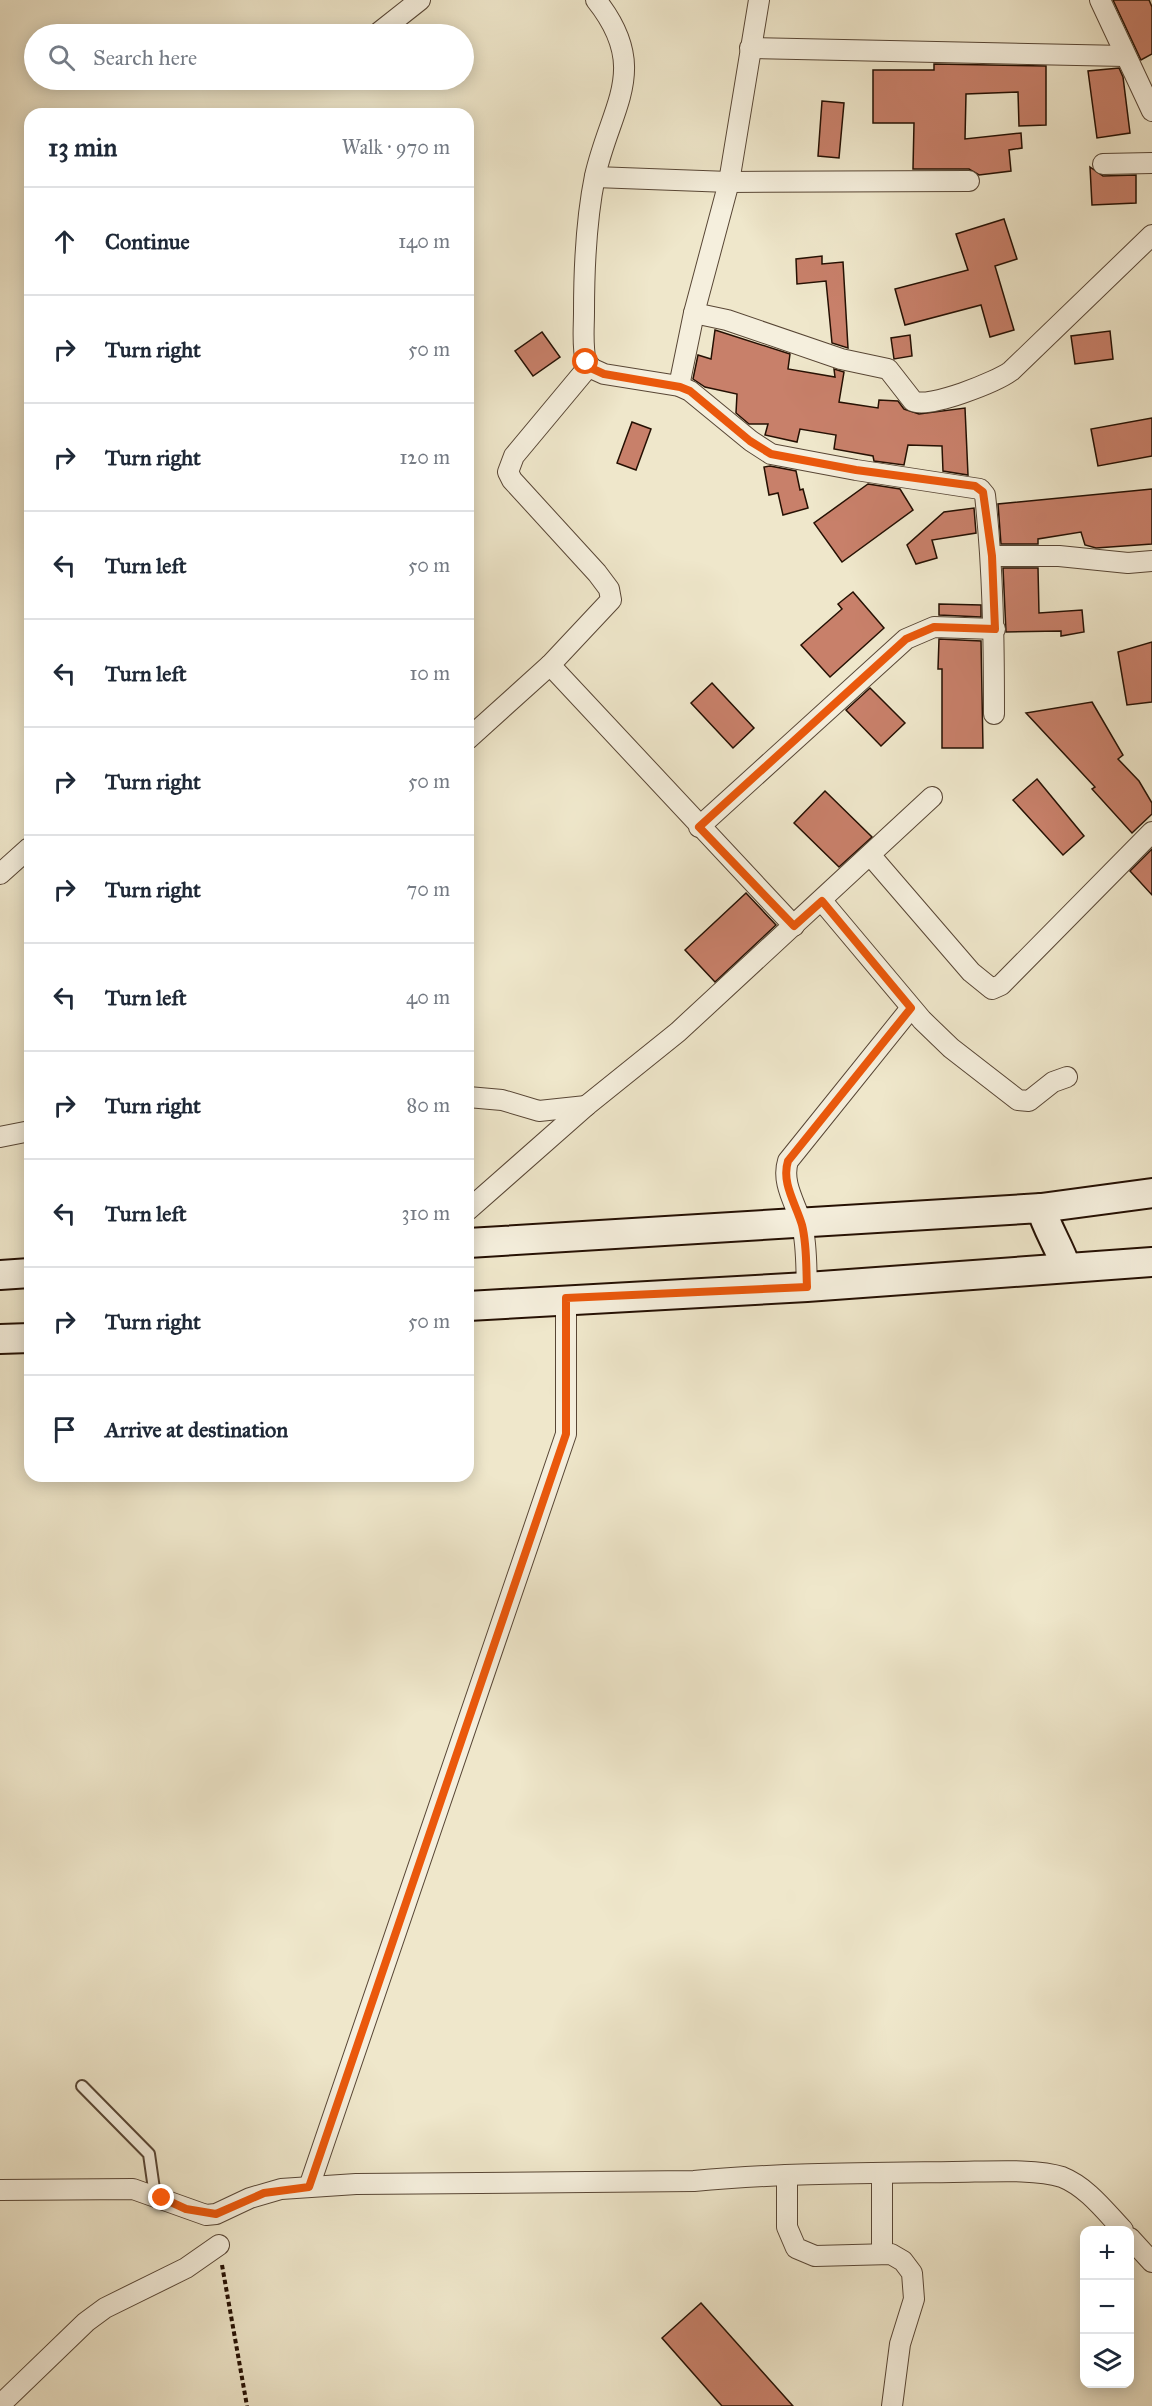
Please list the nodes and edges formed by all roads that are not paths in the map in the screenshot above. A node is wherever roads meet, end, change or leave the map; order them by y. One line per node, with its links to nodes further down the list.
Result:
1 (420, 0): 5 (street)
2 (596, 0): 11 (street)
3 (759, 0): 6 (street)
4 (1100, 0): 7 (street)
5 (390, 24)
6 (750, 48): 7 (street); 13 (street)
7 (1125, 56): 8 (street)
8 (1152, 111)
9 (1152, 163): 10 (street)
10 (1103, 164)
11 (595, 177): 13 (street); 16 (street)
12 (969, 181): 13 (street)
13 (729, 182): 15 (street)
14 (1152, 236): 15 (street)
15 (694, 313): 17 (street)
16 (589, 366): 17 (street); 21 (street)
17 (680, 387): 18 (street)
18 (992, 556): 19 (street); 20 (street)
19 (1150, 564)
20 (995, 629): 22 (street); 25 (street)
21 (550, 665): 23 (street); 25 (street)
22 (994, 714)
23 (474, 734)
24 (933, 797): 28 (street)
25 (699, 827): 31 (street)
26 (1152, 832): 28 (street)
27 (24, 853): 29 (street)
28 (871, 856): 30 (street)
29 (0, 874)
30 (822, 901): 31 (street); 32 (street)
31 (794, 926): 35 (street)
32 (911, 1008): 33 (street); 41 (street)
33 (1067, 1077)
34 (474, 1098): 35 (street)
35 (586, 1106): 39 (street)
36 (24, 1132): 37 (street)
37 (0, 1137)
38 (1152, 1193): 40 (street)
39 (474, 1204)
40 (1041, 1208): 41 (street); 44 (street)
41 (801, 1224): 42 (street); 47 (street)
42 (474, 1243)
43 (1152, 1262): 44 (street)
44 (1066, 1267): 47 (street)
45 (24, 1273): 46 (street)
46 (0, 1275)
47 (807, 1287): 48 (street)
48 (566, 1298): 49 (street); 55 (street)
49 (474, 1306)
50 (24, 1338): 51 (street)
51 (0, 1340)
52 (82, 2086): 57 (lane)
53 (882, 2173): 54 (street); 58 (street); 61 (street)
54 (787, 2175): 55 (street); 61 (street)
55 (309, 2187): 57 (street)
56 (0, 2190): 57 (street)
57 (155, 2196)
58 (1119, 2226)
59 (1134, 2242): 62 (street)
60 (219, 2245): 63 (street)
61 (882, 2253): 64 (street)
62 (1152, 2262)
63 (0, 2404)
64 (892, 2406)

